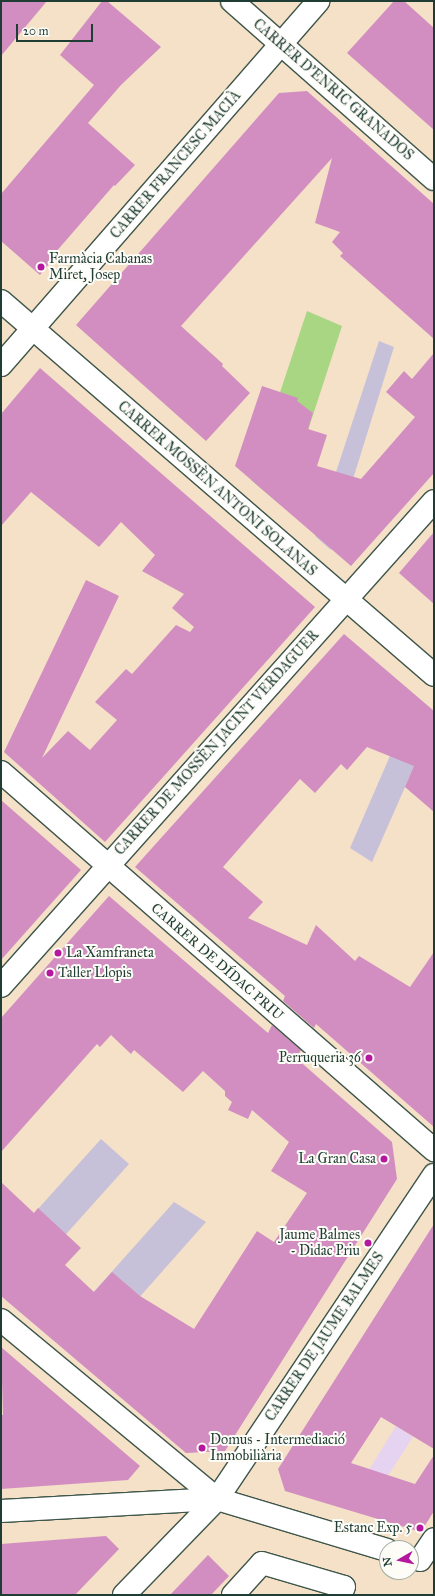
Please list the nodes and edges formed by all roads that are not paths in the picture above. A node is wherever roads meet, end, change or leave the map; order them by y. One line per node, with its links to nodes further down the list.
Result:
1 (232, 1): 3 (street, CARRER D'ENRIC GRANADOS)
2 (318, 1): 3 (street, CARRER FRANCESC MACIÀ)
3 (281, 45): 4 (street, CARRER D'ENRIC GRANADOS); 6 (street, CARRER FRANCESC MACIÀ)
4 (434, 180)
5 (1, 301): 6 (street, CARRER MOSSÈN ANTONI SOLANAS)
6 (32, 329): 7 (street, CARRER FRANCESC MACIÀ); 9 (street, CARRER MOSSÈN ANTONI SOLANAS)
7 (1, 364)
8 (434, 501): 9 (street, CARRER DE MOSSÈN JACINT VERDAGUER)
9 (345, 600): 10 (street, CARRER MOSSÈN ANTONI SOLANAS); 12 (street, CARRER DE MOSSÈN JACINT VERDAGUER)
10 (434, 675)
11 (1, 772): 12 (street, CARRER DE DÍDAC PRIU)
12 (106, 866): 13 (street, CARRER DE MOSSÈN JACINT VERDAGUER); 14 (street, CARRER DE DÍDAC PRIU)
13 (1, 986)
14 (434, 1150)
15 (434, 1175): 17 (street, CARRER DE JAUME BALMES)
16 (1, 1320): 17 (street)
17 (217, 1499): 18 (street); 20 (street); 23 (street, CARRER DE JAUME BALMES)
18 (1, 1511)
19 (434, 1538): 21 (street)
20 (379, 1548)
21 (422, 1561)
22 (349, 1592): 24 (street)
23 (124, 1595)
24 (233, 1595)

